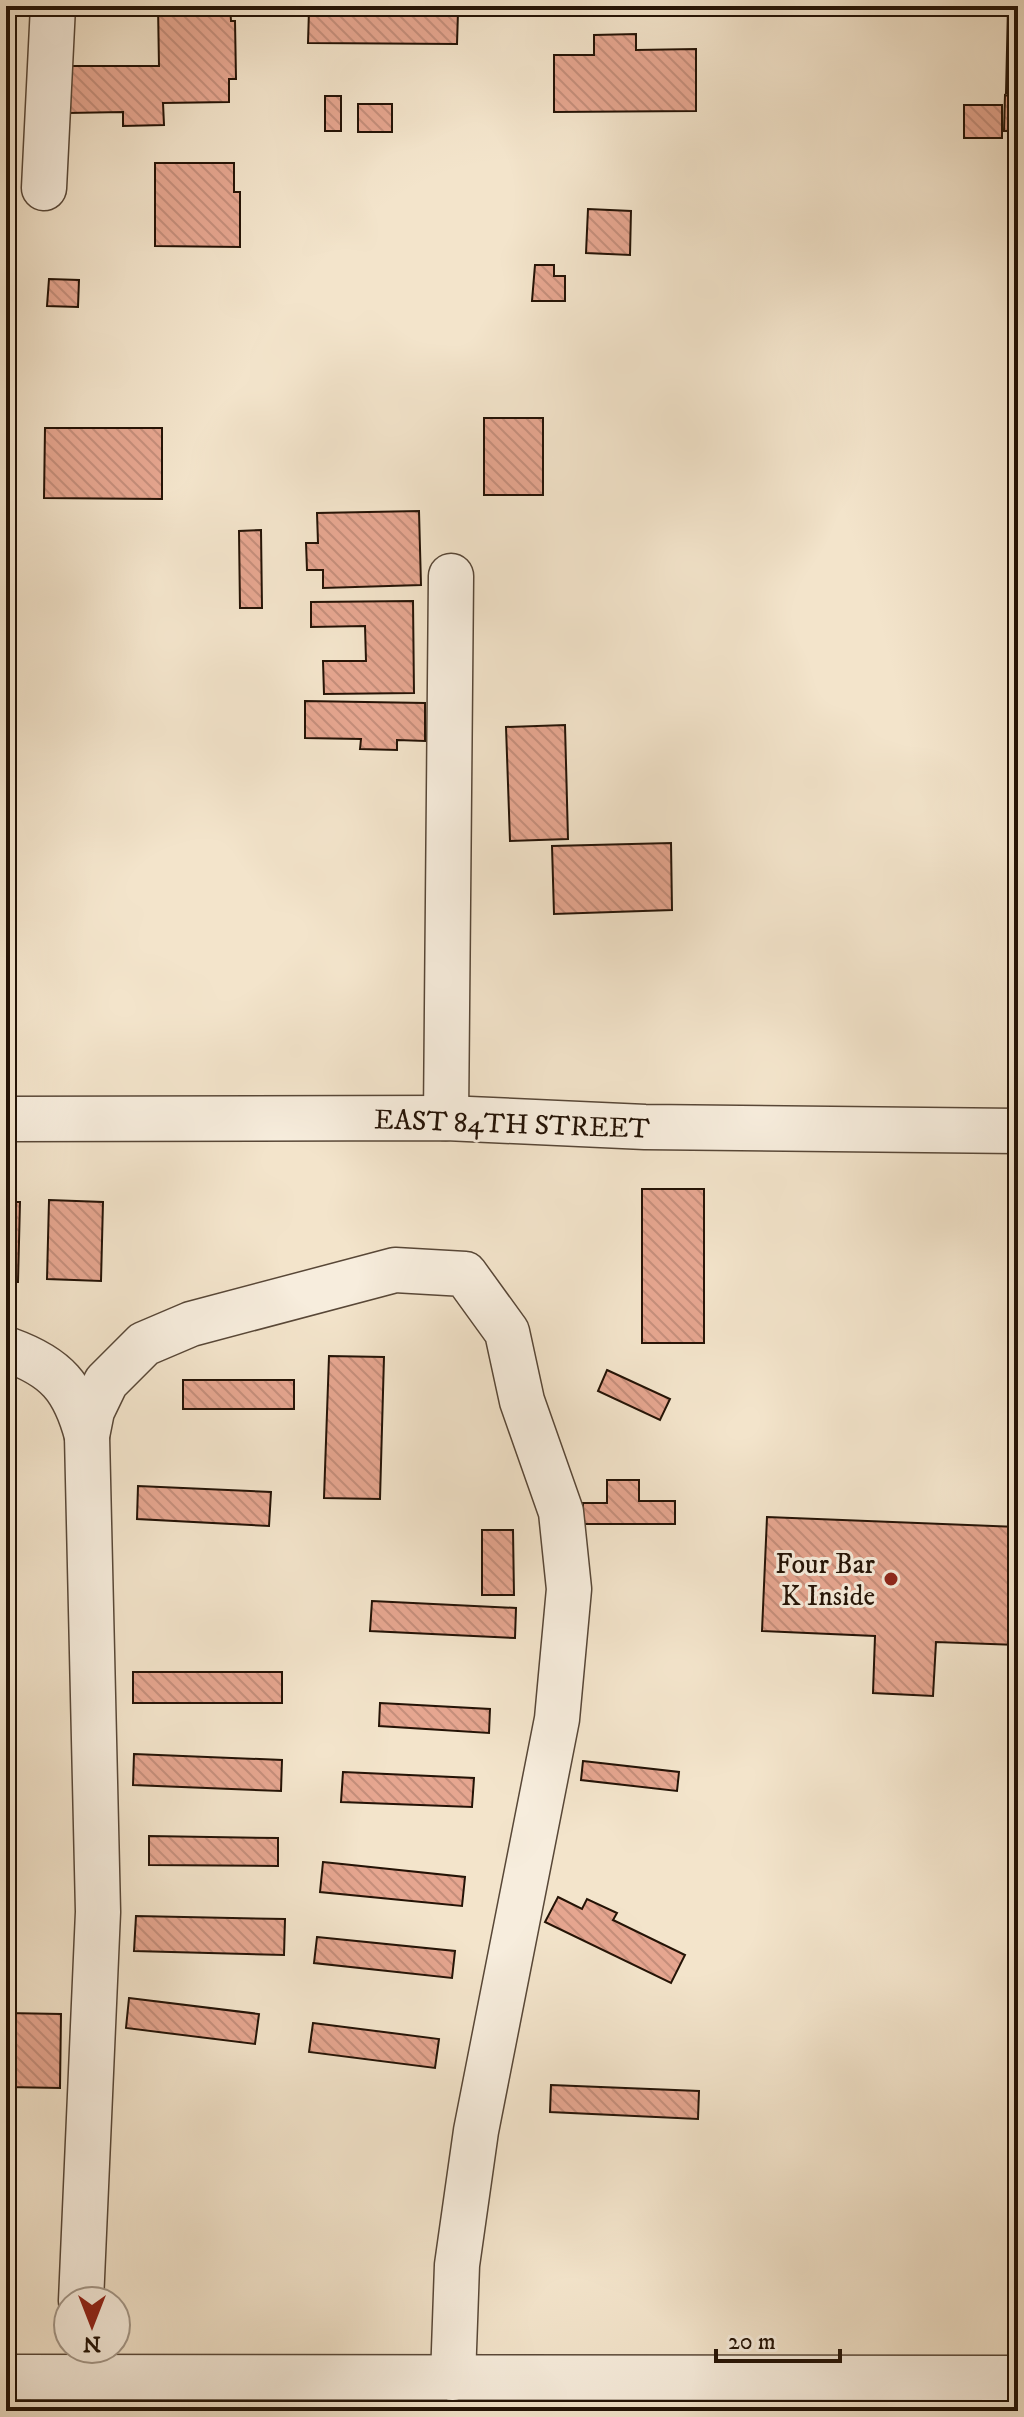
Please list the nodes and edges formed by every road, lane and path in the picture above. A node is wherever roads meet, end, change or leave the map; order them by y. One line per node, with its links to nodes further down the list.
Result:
1 (53, 6): 2 (street)
2 (44, 188)
3 (451, 576): 4 (street)
4 (446, 1118): 5 (street, EAST 84TH STREET); 6 (street, EAST 84TH STREET)
5 (6, 1119)
6 (1018, 1131)
7 (9, 1350): 8 (street)
8 (87, 1436): 9 (street); 13 (street)
9 (82, 2285)
10 (69, 2365): 12 (street)
11 (97, 2365): 15 (street)
12 (6, 2377)
13 (453, 2378): 14 (street); 15 (street)
14 (1018, 2378)
15 (357, 2394)

